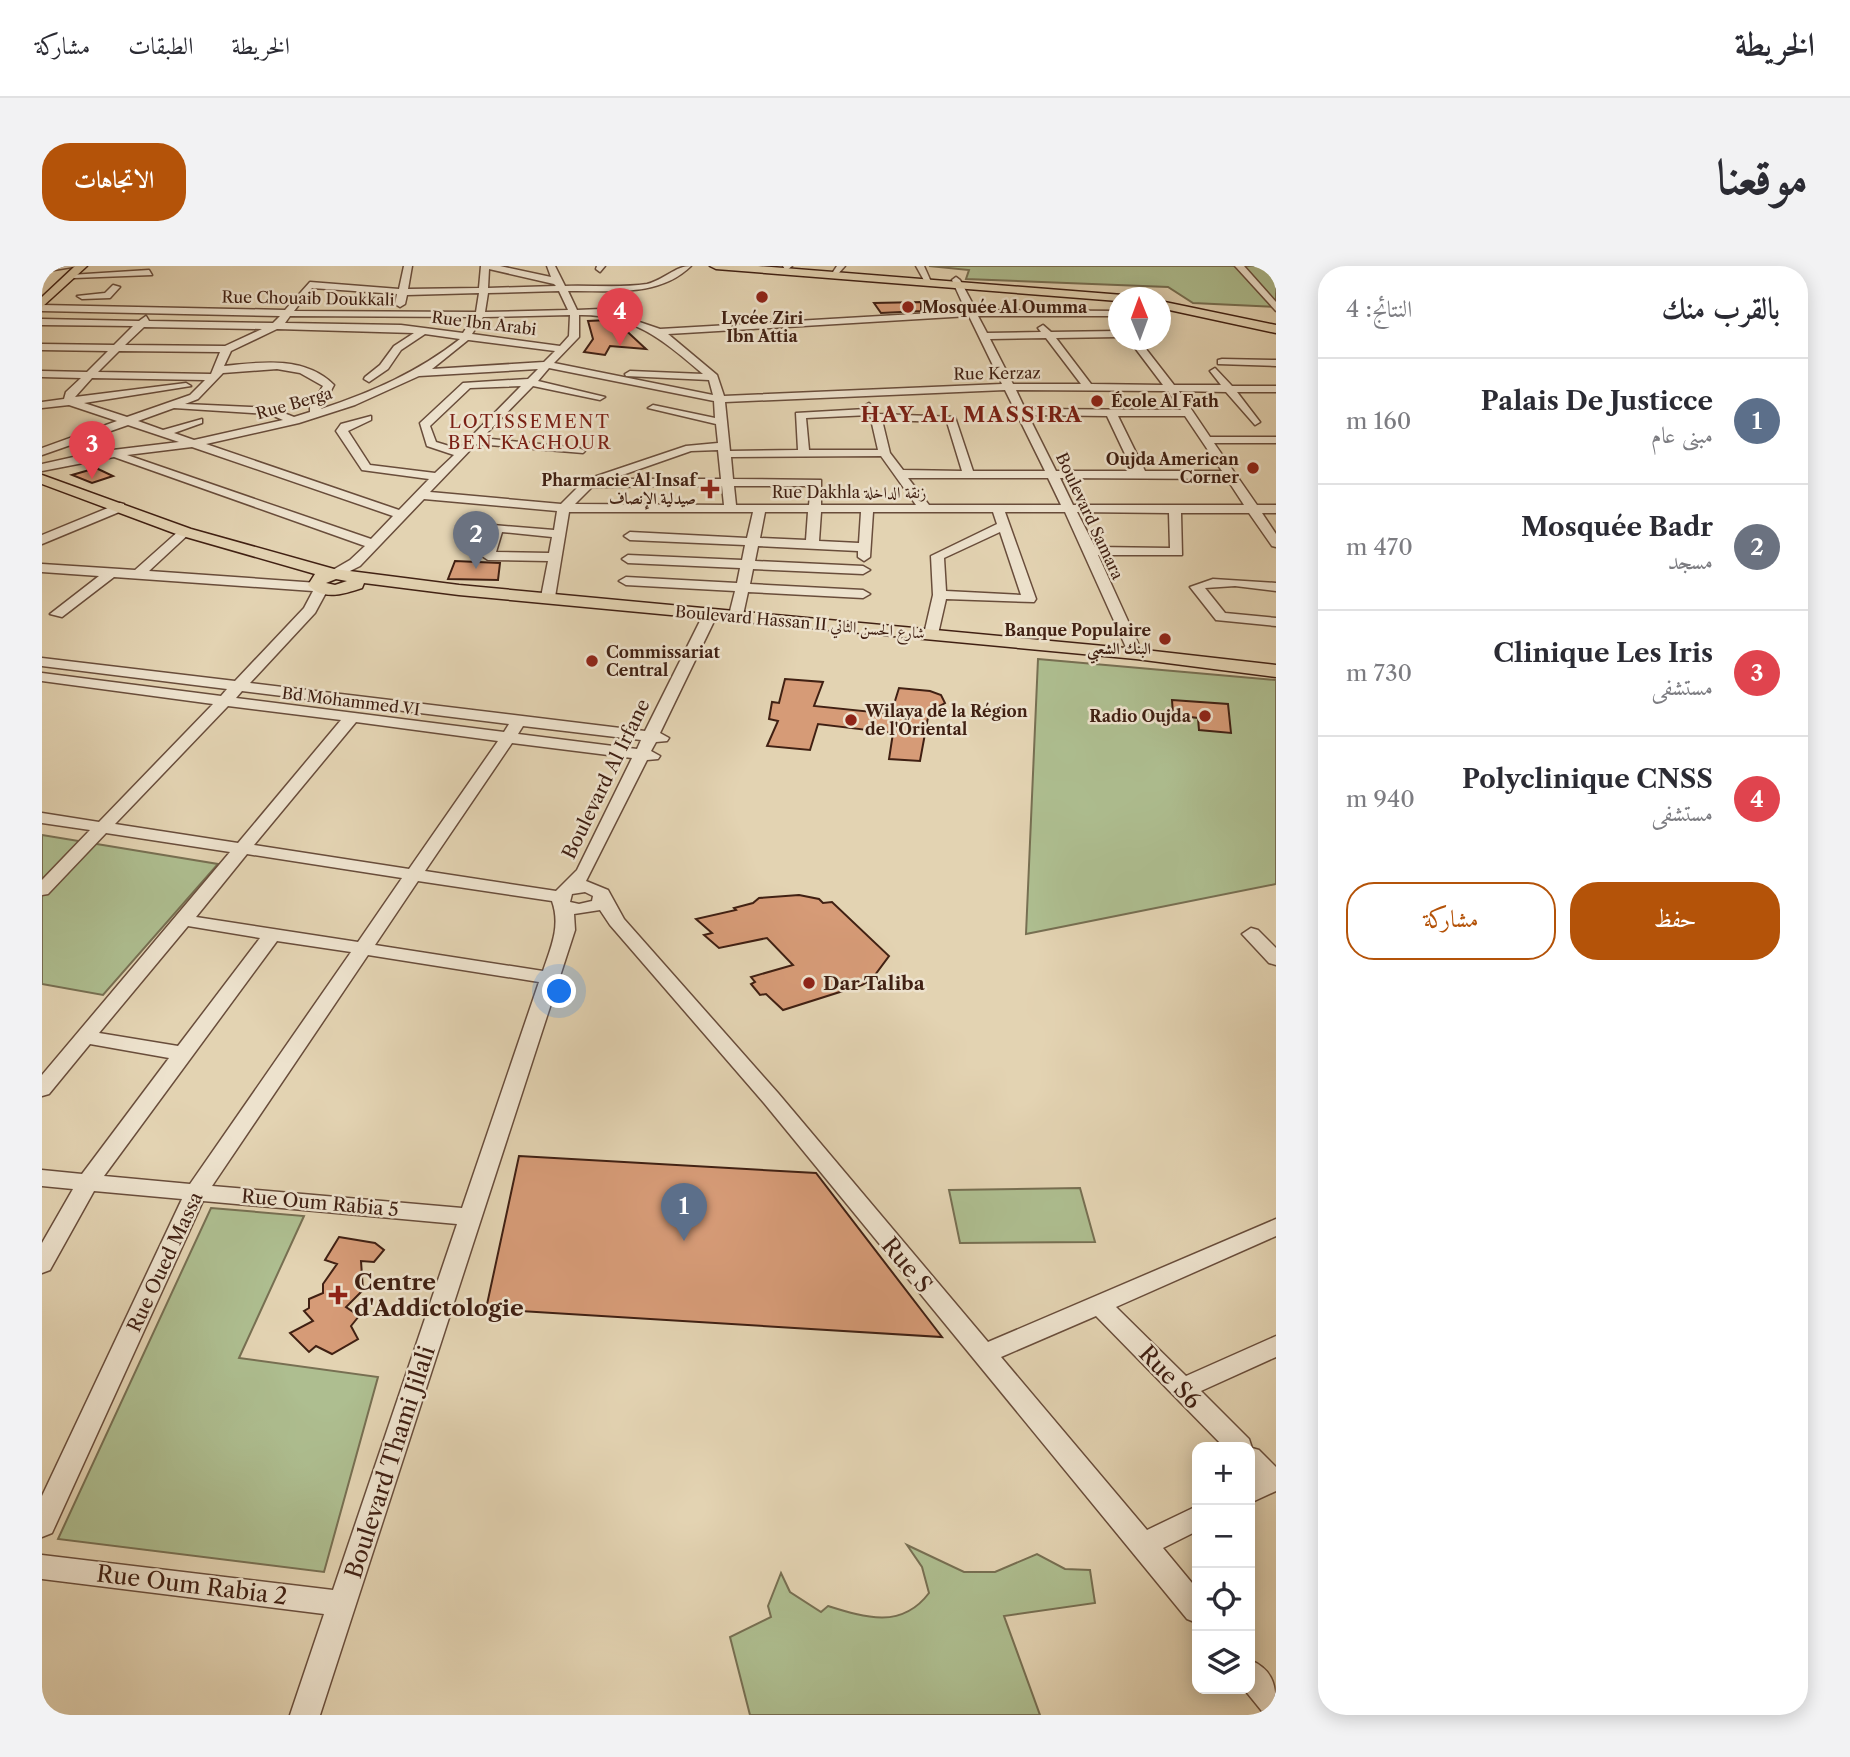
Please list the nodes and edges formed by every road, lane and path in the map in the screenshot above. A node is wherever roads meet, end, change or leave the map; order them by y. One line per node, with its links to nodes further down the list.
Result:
1 (408, 266): 19 (street)
2 (487, 266): 16 (street); 18 (street)
3 (551, 266): 16 (street)
4 (687, 266): 16 (street)
5 (716, 266): 14 (main road)
6 (757, 266): 10 (main road)
7 (920, 266): 14 (street)
8 (1239, 266): 31 (street)
9 (43, 267): 11 (street)
10 (787, 267): 12 (main road)
11 (76, 269): 13 (street); 24 (main road)
12 (839, 269): 14 (main road)
13 (149, 273)
14 (928, 280): 15 (main road)
15 (957, 282): 20 (main road); 37 (street, Boulevard Samara)
16 (558, 285): 18 (street); 35 (street)
17 (116, 287): 23 (street)
18 (482, 290): 19 (street); 39 (street)
19 (402, 292): 36 (street); 40 (street)
20 (1102, 293): 21 (main road); 26 (street)
21 (1108, 294)
22 (63, 296): 24 (street)
23 (76, 296)
24 (46, 299)
25 (212, 302): 33 (street)
26 (1108, 302)
27 (262, 303): 34 (street)
28 (1024, 303): 38 (street)
29 (1171, 304): 46 (main road)
30 (42, 308): 32 (street, Rue Chouaib Doukkali)
31 (1276, 308)
32 (154, 310): 33 (street, Rue Chouaib Doukkali); 44 (street)
33 (203, 311): 34 (street, Rue Chouaib Doukkali)
34 (255, 312): 36 (street, Rue Chouaib Doukkali)
35 (573, 312): 39 (street, Rue Chouaib Doukkali); 50 (street, Rue Chouaib Doukkali); 58 (street)
36 (286, 313): 40 (street, Rue Chouaib Doukkali); 45 (street)
37 (972, 313): 38 (street); 50 (street); 52 (street, Boulevard Samara)
38 (1032, 313): 41 (street); 53 (street)
39 (480, 314): 42 (street, Rue Chouaib Doukkali); 54 (street, Rue Berga)
40 (393, 315): 42 (street, Rue Chouaib Doukkali); 47 (street)
41 (1108, 315)
42 (409, 316): 48 (street)
43 (42, 322): 44 (street, Rue Ibn Arabi)
44 (141, 324): 45 (street, Rue Ibn Arabi); 56 (street)
45 (275, 326): 47 (street, Rue Ibn Arabi); 57 (street)
46 (1276, 327)
47 (380, 328): 48 (street, Rue Ibn Arabi)
48 (401, 328): 49 (street, Rue Ibn Arabi)
49 (423, 331): 54 (street, Rue Ibn Arabi); 64 (street)
50 (659, 332): 66 (street)
51 (1108, 334): 53 (street)
52 (985, 336): 53 (street); 69 (street, Boulevard Samara)
53 (1049, 336): 70 (street)
54 (464, 337): 58 (street, Rue Ibn Arabi); 64 (street, Rue Berga)
55 (42, 347): 56 (street)
56 (116, 348): 57 (street); 63 (street)
57 (227, 349): 65 (street)
58 (563, 349): 61 (street)
59 (1142, 350): 71 (street)
60 (1276, 363): 72 (street)
61 (548, 365): 64 (street, Rue Kerzaz); 67 (street, Rue Kerzaz); 68 (street)
62 (43, 375): 63 (street)
63 (90, 375): 65 (street); 79 (street)
64 (414, 375): 85 (street, Rue Berga)
65 (214, 377): 74 (street); 81 (street); 85 (street)
66 (713, 377): 67 (street); 78 (street)
67 (620, 380): 75 (street, Rue Kerzaz)
68 (530, 382): 77 (street); 96 (street); 102 (street)
69 (1010, 387): 70 (street, Rue Kerzaz); 76 (street, Rue Kerzaz); 82 (street, Boulevard Samara)
70 (1088, 387): 71 (street, Rue Kerzaz)
71 (1171, 388): 72 (street, Rue Kerzaz); 84 (street)
72 (1229, 389): 73 (street, Rue Kerzaz); 91 (street)
73 (1276, 390)
74 (141, 392): 79 (street); 81 (street)
75 (674, 392): 78 (street, Rue Kerzaz); 90 (street)
76 (860, 393): 78 (street, Rue Kerzaz); 86 (street)
77 (600, 397)
78 (718, 399): 90 (street)
79 (69, 401): 80 (street); 92 (street)
80 (42, 405)
81 (173, 407): 89 (street); 92 (street)
82 (1022, 412): 83 (street); 109 (street, Boulevard Samara)
83 (1111, 413): 84 (street); 110 (street)
84 (1188, 413): 94 (street)
85 (316, 414): 89 (street, Rue Berga)
86 (875, 414): 101 (street); 103 (street); 108 (street)
87 (368, 418): 112 (street)
88 (198, 421): 93 (street)
89 (295, 421): 97 (street, Rue Berga)
90 (720, 422): 98 (street)
91 (1255, 422)
92 (127, 423): 93 (street); 100 (street)
93 (161, 434): 97 (street)
94 (1206, 440): 95 (street); 111 (street)
95 (1276, 440)
96 (475, 442): 99 (street); 102 (street)
97 (190, 444): 104 (street, Rue Berga); 130 (street)
98 (722, 450): 103 (street); 114 (street); 115 (street)
99 (579, 451)
100 (42, 453): 105 (street)
101 (884, 453): 103 (street); 107 (street)
102 (463, 454): 112 (street)
103 (804, 454)
104 (116, 455): 105 (street, Rue Berga); 138 (street)
105 (60, 462): 106 (street, Rue Berga)
106 (42, 468)
107 (902, 474): 108 (street); 124 (street)
108 (969, 475): 109 (street)
109 (1053, 475): 110 (street); 126 (street, Boulevard Samara)
110 (1141, 475): 111 (street)
111 (1230, 475): 128 (street)
112 (438, 477): 116 (street)
113 (42, 479): 117 (main road)
114 (726, 482): 115 (street); 120 (street); 122 (street)
115 (589, 483): 118 (street)
116 (422, 495): 118 (street, Rue Dakhla زنقة الداخلة); 130 (street)
117 (120, 508): 132 (main road); 135 (street)
118 (564, 508): 119 (street, Rue Dakhla زنقة الداخلة); 133 (street)
119 (632, 508): 120 (street, Rue Dakhla زنقة الداخلة); 134 (street)
120 (730, 508): 121 (street, Rue Dakhla زنقة الداخلة)
121 (760, 508): 122 (street, Rue Dakhla زنقة الداخلة); 136 (street)
122 (813, 508): 123 (street, Rue Dakhla زنقة الداخلة); 139 (street)
123 (867, 508): 124 (street, Rue Dakhla زنقة الداخلة); 140 (street)
124 (925, 508): 125 (street, Rue Dakhla زنقة الداخلة)
125 (997, 508): 126 (street, Rue Dakhla زنقة الداخلة); 131 (street)
126 (1070, 509): 127 (street, Rue Dakhla زنقة الداخلة); 141 (street, Boulevard Samara)
127 (1175, 509): 128 (street, Rue Dakhla زنقة الداخلة); 141 (street)
128 (1252, 509): 129 (street, Rue Dakhla زنقة الداخلة); 137 (street)
129 (1276, 509)
130 (402, 515): 138 (street)
131 (1004, 526): 153 (street); 153 (street)
132 (185, 532): 148 (street); 149 (main road)
133 (558, 534): 142 (street); 142 (street)
134 (630, 536): 136 (street); 143 (street)
135 (42, 540)
136 (753, 542): 139 (street); 144 (street)
137 (1276, 543)
138 (373, 544): 149 (street)
139 (812, 544): 140 (street)
140 (864, 547): 146 (street)
141 (1090, 551): 160 (street, Boulevard Samara)
142 (555, 557): 154 (street)
143 (628, 559): 144 (street); 150 (street)
144 (748, 564): 146 (street); 151 (street)
145 (42, 568): 147 (street)
146 (863, 570): 151 (street)
147 (112, 572): 148 (street); 156 (street)
148 (139, 574): 149 (street)
149 (335, 580): 154 (main road, Boulevard Hassan II شارع الحسن الثاني); 166 (street)
150 (626, 581): 151 (street); 155 (street)
151 (743, 587): 157 (street)
152 (1276, 587): 158 (street)
153 (940, 595): 159 (street)
154 (548, 597): 155 (main road, Boulevard Hassan II شارع الحسن الثاني)
155 (623, 605): 157 (main road, Boulevard Hassan II شارع الحسن الثاني)
156 (57, 614)
157 (724, 614): 159 (main road, Boulevard Hassan II شارع الحسن الثاني); 171 (street, Boulevard Al Irfane)
158 (1276, 622)
159 (931, 634): 160 (main road, Boulevard Hassan II شارع الحسن الثاني)
160 (1136, 654): 161 (main road, Boulevard Hassan II شارع الحسن الثاني)
161 (1195, 660): 163 (main road, Boulevard Hassan II شارع الحسن الثاني); 164 (main road, Boulevard Hassan II شارع الحسن الثاني)
162 (42, 662): 166 (street, Bd Mohammed VI)
163 (1276, 666)
164 (1276, 671)
165 (42, 677): 167 (street, Bd Mohammed VI)
166 (237, 687): 167 (street); 169 (street, Bd Mohammed VI)
167 (225, 701): 168 (street, Bd Mohammed VI); 174 (street)
168 (353, 716): 170 (street, Bd Mohammed VI); 175 (street)
169 (519, 721): 170 (street); 171 (street, Bd Mohammed VI)
170 (509, 737): 172 (street, Bd Mohammed VI); 176 (street)
171 (656, 738): 172 (street, Boulevard Al Irfane)
172 (647, 756): 178 (street, Boulevard Al Irfane); 179 (street, Boulevard Al Irfane)
173 (42, 818): 174 (street)
174 (103, 827): 175 (street); 177 (street)
175 (240, 849): 176 (street); 180 (street)
176 (413, 876): 179 (street); 184 (street)
177 (42, 890)
178 (598, 893): 179 (street); 179 (street); 181 (street, Rue S)
179 (572, 907): 181 (street); 186 (street, Boulevard Thami Jilali)
180 (182, 920): 182 (street); 187 (street)
181 (616, 920): 198 (street, Rue S)
182 (273, 933): 184 (street); 188 (street)
183 (1251, 934): 185 (street)
184 (366, 947): 186 (street); 192 (street, Rue Oued Massa)
185 (1276, 960)
186 (550, 978): 193 (street, Boulevard Thami Jilali)
187 (85, 1037): 188 (street); 189 (street)
188 (184, 1054): 191 (street)
189 (42, 1089)
190 (42, 1178): 191 (street, Rue Oum Rabia 5)
191 (88, 1182): 192 (street, Rue Oum Rabia 5); 195 (street)
192 (196, 1192): 193 (street, Rue Oum Rabia 5); 204 (street, Rue Oued Massa)
193 (472, 1217): 207 (street, Boulevard Thami Jilali)
194 (1276, 1227): 196 (street)
195 (42, 1264)
196 (1101, 1306): 198 (street); 199 (street, Rue S6)
197 (1276, 1346): 199 (street)
198 (982, 1355): 205 (street, Rue S)
199 (1182, 1389): 200 (street, Rue S6)
200 (1235, 1442)
201 (1255, 1466): 202 (street)
202 (1266, 1484)
203 (1192, 1520): 205 (street)
204 (42, 1525)
205 (1143, 1545): 208 (street, Rue S)
206 (42, 1567): 207 (street, Rue Oum Rabia 2)
207 (343, 1604): 211 (street, Boulevard Thami Jilali)
208 (1192, 1604)
209 (1255, 1680): 210 (street)
210 (1276, 1706)
211 (305, 1715)

